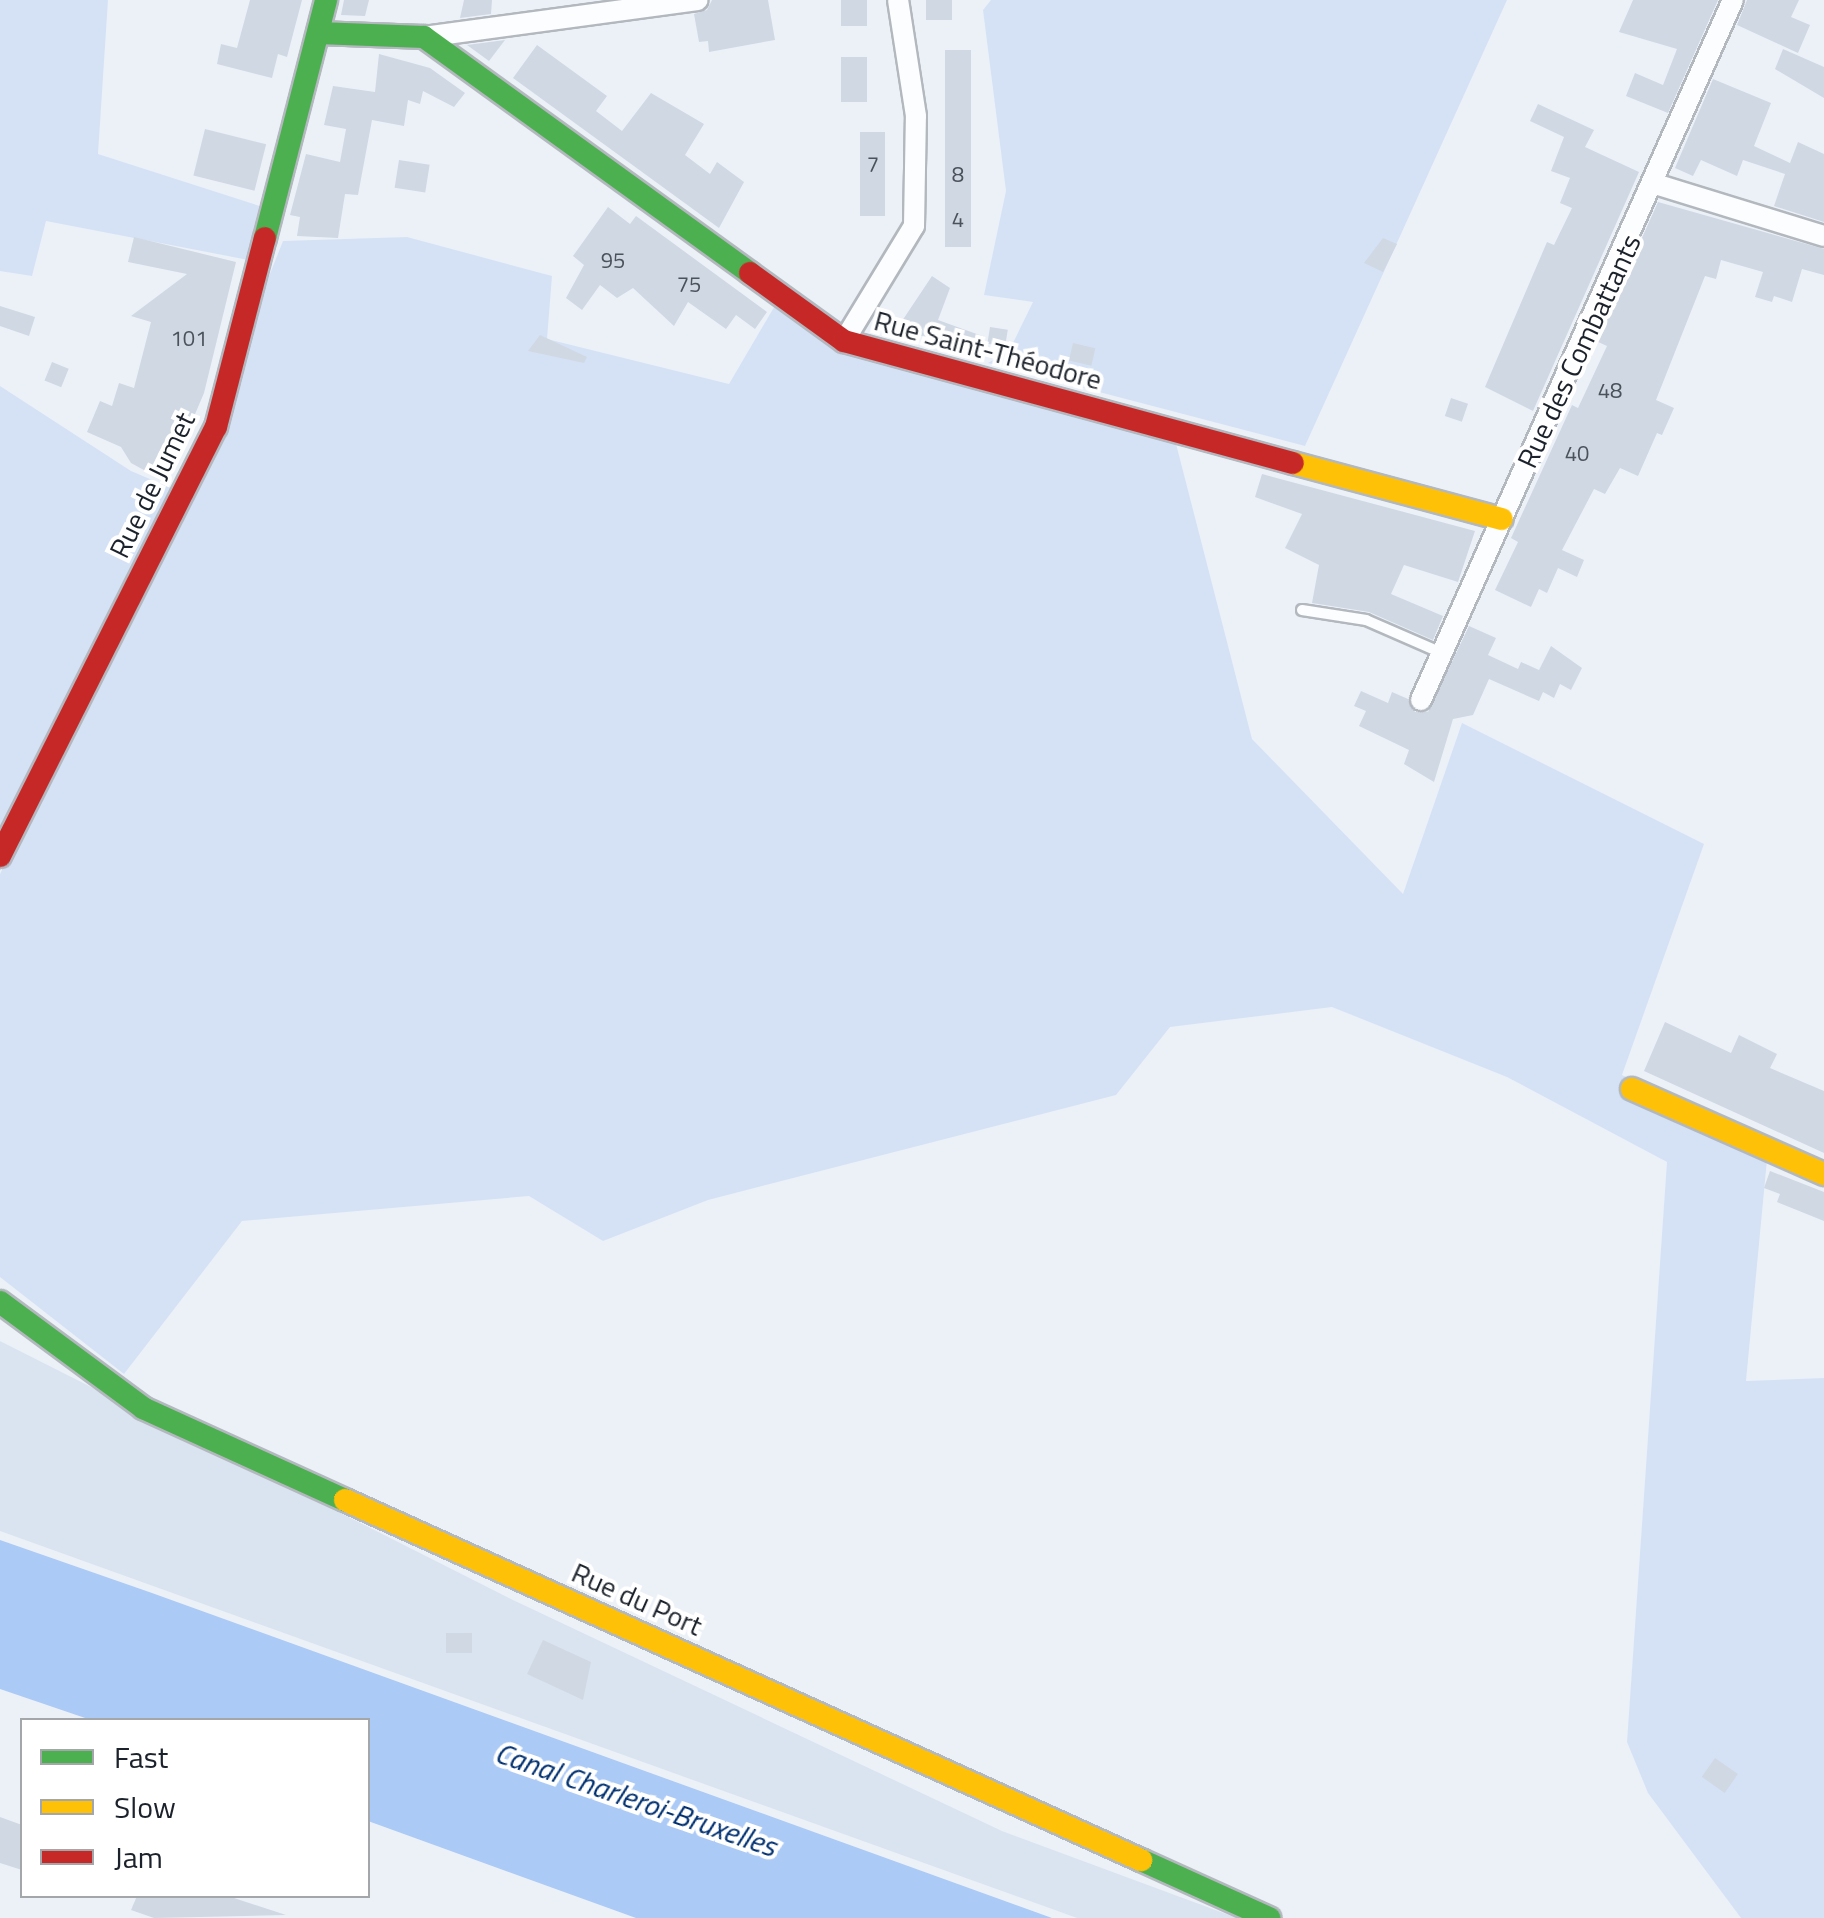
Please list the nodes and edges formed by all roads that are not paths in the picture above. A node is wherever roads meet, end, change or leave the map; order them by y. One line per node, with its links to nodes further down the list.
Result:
1 (326, 0): 5 (street, Rue de Jumet)
2 (698, 0): 6 (street)
3 (898, 0): 9 (street)
4 (1733, 0): 7 (street, Rue des Combattants)
5 (318, 33): 6 (street); 14 (street, Rue de Jumet)
6 (424, 38): 9 (street, Rue Saint-Théodore)
7 (1655, 184): 8 (street); 10 (street, Rue des Combattants)
8 (1824, 236)
9 (844, 341): 10 (street, Rue Saint-Théodore)
10 (1502, 519): 12 (street, Rue des Combattants)
11 (1302, 610): 12 (lane)
12 (1442, 653): 13 (street, Rue des Combattants)
13 (1421, 700)
14 (0, 856)
15 (1632, 1089): 16 (street)
16 (1824, 1174)
17 (0, 1302): 18 (street, Rue du Port)
18 (1269, 1918)

